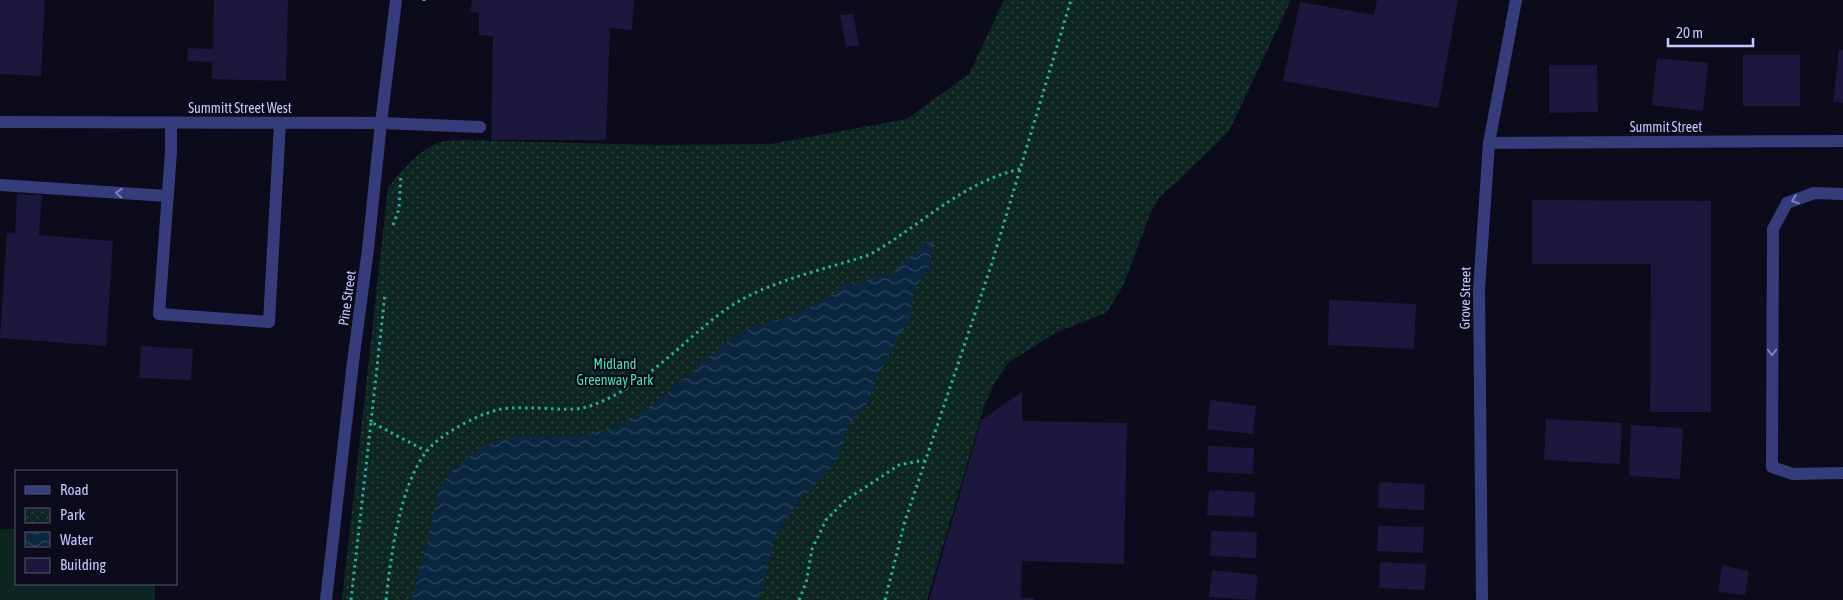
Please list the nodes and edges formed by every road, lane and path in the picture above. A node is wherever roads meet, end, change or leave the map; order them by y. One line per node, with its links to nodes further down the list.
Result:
1 (396, 0): 6 (street, Pine Street)
2 (1072, 0): 11 (path)
3 (1516, 0): 10 (street, Grove Street)
4 (0, 122): 7 (street, Summitt Street West)
5 (280, 123): 6 (street, Summitt Street West); 7 (street, Summitt Street West); 15 (street)
6 (381, 123): 8 (street, Summitt Street West); 22 (street, Pine Street)
7 (171, 124): 15 (street)
8 (480, 127)
9 (1843, 141): 10 (street, Summit Street)
10 (1489, 143): 27 (street, Grove Street)
11 (1020, 169): 19 (path); 20 (path)
12 (401, 174): 16 (path)
13 (0, 185): 15 (street, one-way to 13)
14 (1843, 194): 21 (street, one-way to 21)
15 (167, 196)
16 (393, 226)
17 (386, 288): 18 (path)
18 (371, 422): 19 (path); 23 (path)
19 (426, 451): 24 (path)
20 (925, 460): 25 (path); 26 (path)
21 (1843, 473)
22 (326, 600)
23 (351, 600)
24 (386, 600)
25 (799, 600)
26 (885, 600)
27 (1482, 600)

